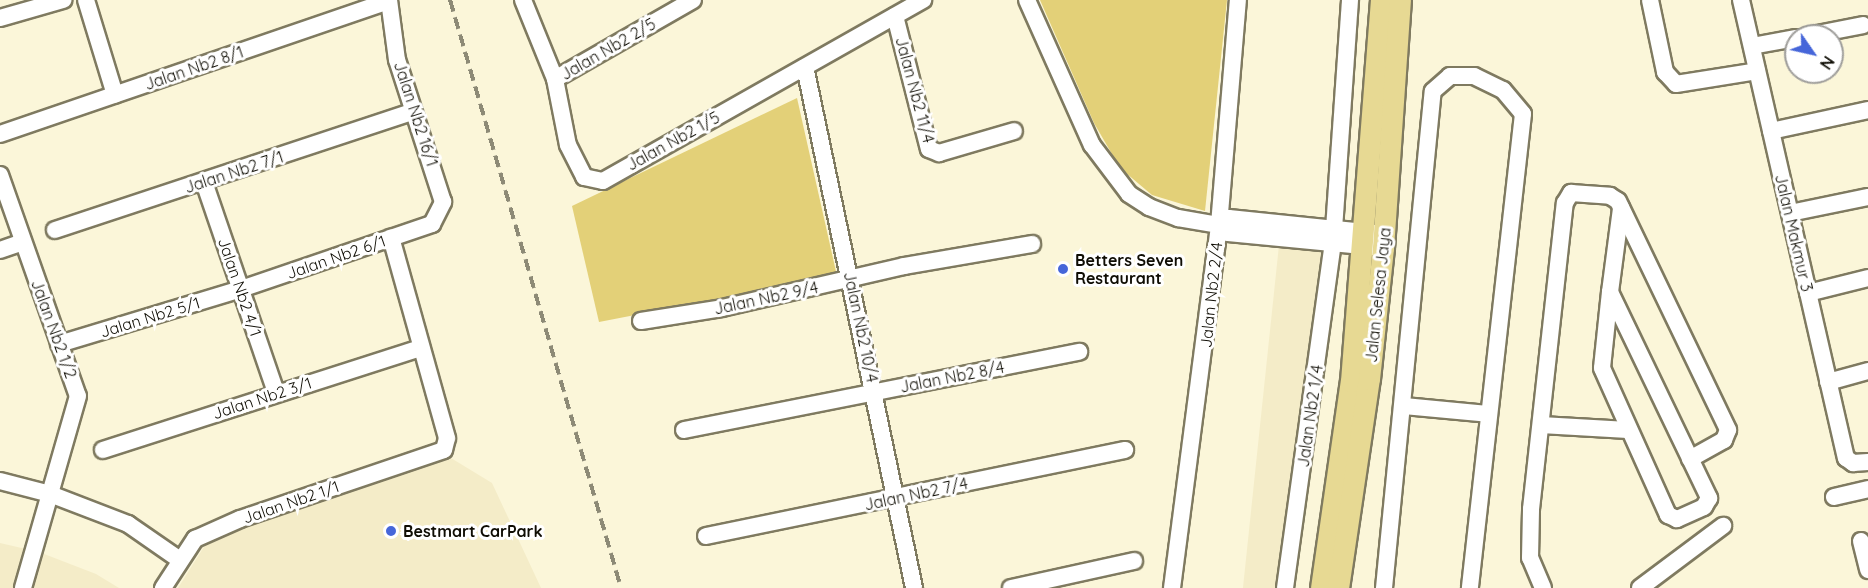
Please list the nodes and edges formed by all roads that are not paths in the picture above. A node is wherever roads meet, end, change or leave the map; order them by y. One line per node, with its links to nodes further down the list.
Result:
1 (63, 0): 15 (street)
2 (86, 0): 23 (street)
3 (523, 0): 22 (street, Jalan Nb2 1/5)
4 (693, 0): 22 (street, Jalan Nb2 2/5)
5 (923, 0): 14 (street, Jalan Nb2 1/5)
6 (1027, 0): 35 (street)
7 (1238, 0): 35 (street, Jalan Nb2 2/4)
8 (1350, 0): 37 (street, Jalan Nb2 1/4)
9 (1381, 0): 39 (main road, Jalan Selesa Jaya)
10 (1400, 0): 40 (main road, Jalan Selesa Jaya)
11 (1650, 0): 21 (street)
12 (1741, 0): 19 (street, Jalan Makmur 3)
13 (389, 1): 23 (street, Jalan Nb2 8/1); 25 (street, Jalan Nb2 16/1)
14 (895, 16): 20 (street, Jalan Nb2 1/5); 26 (street, Jalan Nb2 11/4)
15 (0, 18)
16 (1863, 25): 17 (street)
17 (1844, 29)
18 (1784, 40): 19 (street)
19 (1752, 46): 21 (street, Jalan Makmur 3)
20 (805, 67): 22 (street, Jalan Nb2 1/5); 45 (street, Jalan Nb2 10/4)
21 (1757, 71): 27 (street, Jalan Makmur 3)
22 (555, 79)
23 (115, 95): 28 (street, Jalan Nb2 8/1)
24 (1868, 110): 27 (street)
25 (412, 112): 30 (street, Jalan Nb2 7/1); 34 (street, Jalan Nb2 16/1)
26 (1014, 131)
27 (1771, 131): 33 (street, Jalan Makmur 3)
28 (0, 134)
29 (0, 175): 41 (street, Jalan Nb2 1/2)
30 (204, 182): 36 (street, Jalan Nb2 7/1); 46 (street, Jalan Nb2 4/1)
31 (1868, 197): 33 (street)
32 (1621, 208): 47 (street); 59 (street); 64 (street)
33 (1790, 213): 48 (street, Jalan Makmur 3)
34 (432, 224): 38 (street, Jalan Nb2 6/1)
35 (1219, 225): 37 (street); 81 (street, Jalan Nb2 2/4)
36 (55, 230)
37 (1334, 236): 39 (street); 82 (street, Jalan Nb2 1/4)
38 (391, 238): 46 (street, Jalan Nb2 6/1); 51 (street)
39 (1362, 239): 40 (street); 83 (main road, Jalan Selesa Jaya)
40 (1384, 241): 84 (main road, Jalan Selesa Jaya)
41 (23, 242): 43 (street); 50 (street, Jalan Nb2 1/2)
42 (1032, 244): 45 (street, Jalan Nb2 9/4)
43 (0, 250)
44 (1868, 278): 48 (street)
45 (852, 279): 49 (street, Jalan Nb2 9/4); 56 (street, Jalan Nb2 10/4)
46 (241, 289): 50 (street, Jalan Nb2 5/1); 55 (street, Jalan Nb2 4/1)
47 (1610, 292): 61 (street); 64 (street)
48 (1808, 293): 54 (street, Jalan Makmur 3)
49 (641, 321)
50 (59, 344): 68 (street, Jalan Nb2 1/2)
51 (421, 348): 55 (street, Jalan Nb2 3/1); 74 (street, Jalan Nb2 1/1)
52 (1078, 352): 56 (street, Jalan Nb2 8/4)
53 (1868, 371): 54 (street)
54 (1828, 382): 65 (street, Jalan Makmur 3)
55 (276, 392): 62 (street, Jalan Nb2 3/1)
56 (875, 393): 60 (street, Jalan Nb2 8/4); 70 (street, Jalan Nb2 10/4)
57 (1404, 406): 58 (street); 58 (street); 85 (street)
58 (1488, 414): 86 (street)
59 (1541, 425): 61 (street); 87 (street)
60 (684, 430)
61 (1628, 430): 64 (street)
62 (103, 450)
63 (1125, 450): 70 (street, Jalan Nb2 7/4)
64 (1689, 459)
65 (1861, 462)
66 (0, 481): 68 (street)
67 (1868, 489): 69 (street)
68 (50, 494): 74 (street); 77 (street, Jalan Nb2 1/2)
69 (1834, 497)
70 (896, 498): 72 (street, Jalan Nb2 7/4); 79 (street, Jalan Nb2 10/4)
71 (1723, 526): 88 (street)
72 (706, 536)
73 (1861, 540): 76 (street)
74 (180, 560): 78 (street, Jalan Nb2 1/1)
75 (1134, 561): 80 (street)
76 (1868, 570)
77 (23, 588)
78 (163, 588)
79 (914, 588)
80 (1011, 588)
81 (1172, 588)
82 (1285, 588)
83 (1321, 588)
84 (1338, 588)
85 (1384, 588)
86 (1470, 588)
87 (1543, 588)
88 (1640, 588)

